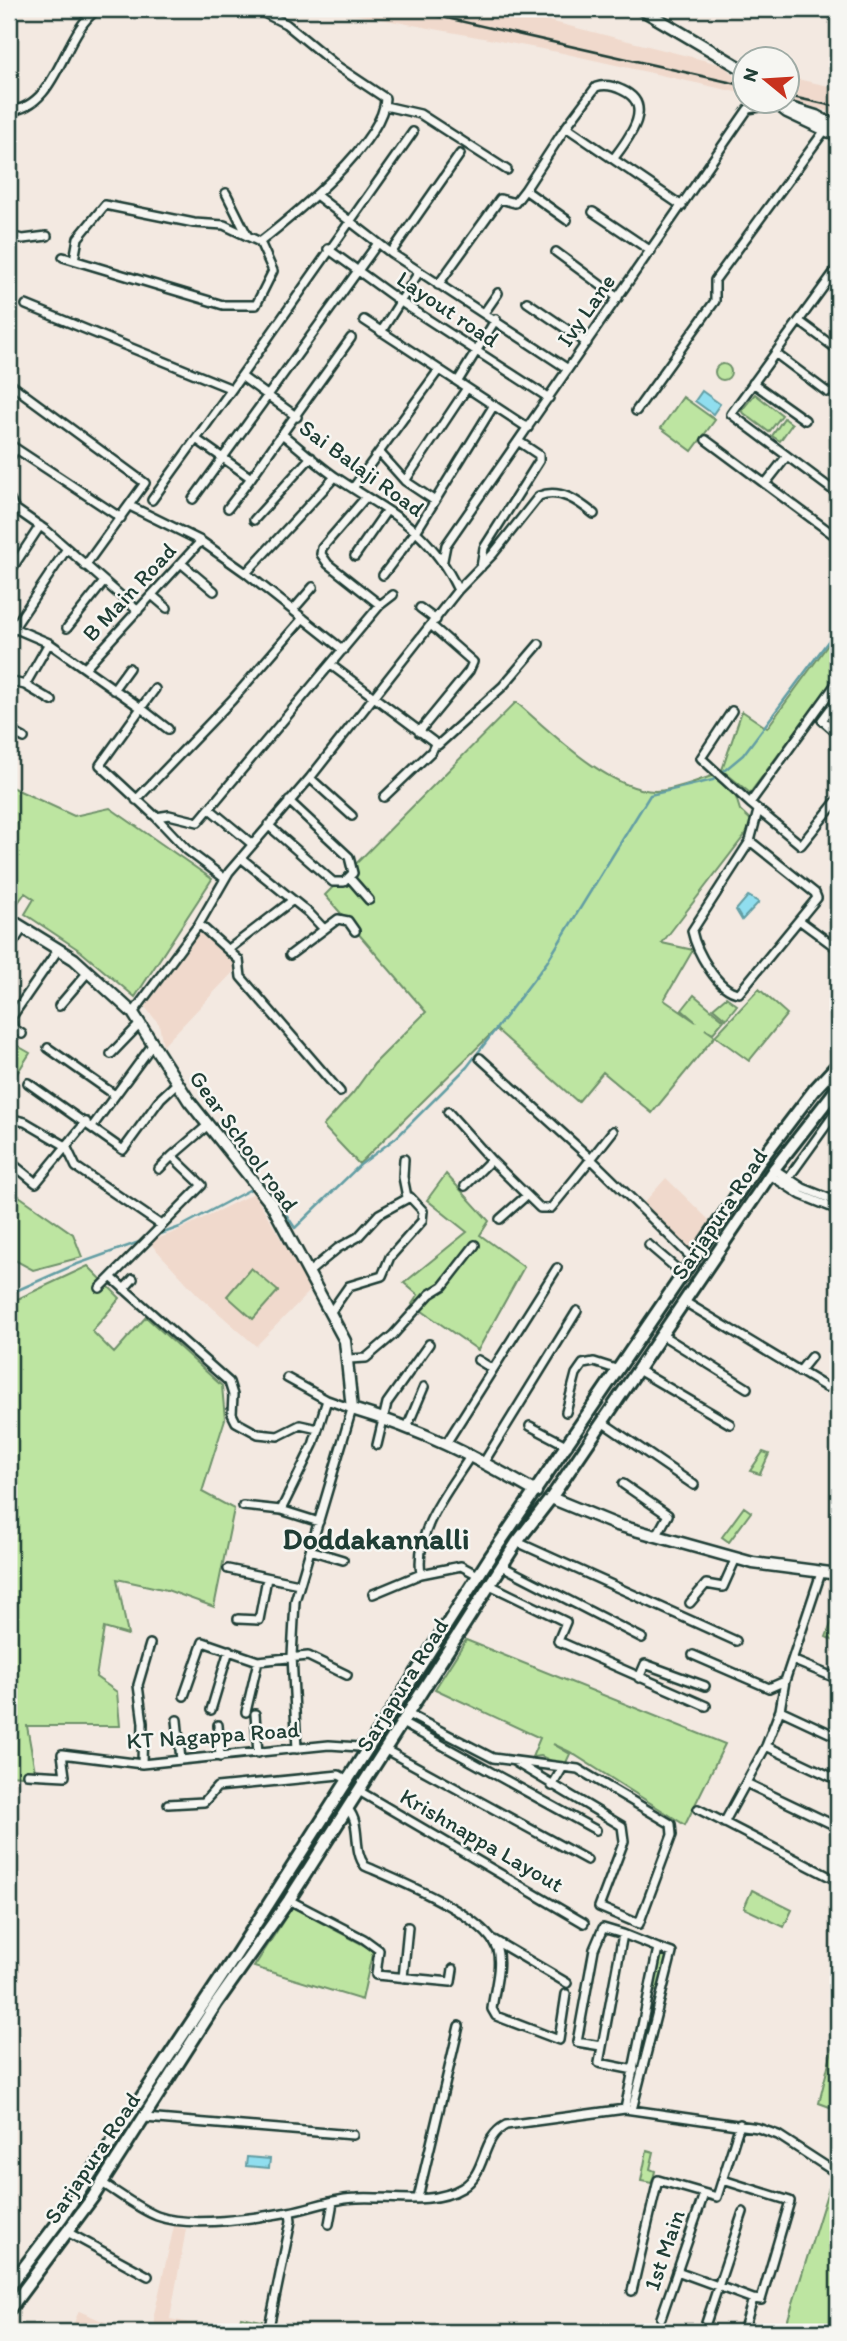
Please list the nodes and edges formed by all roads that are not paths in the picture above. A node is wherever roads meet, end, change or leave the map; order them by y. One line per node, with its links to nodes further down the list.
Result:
1 (98, 9): 6 (street)
2 (256, 9): 5 (street)
3 (641, 9): 4 (main road)
4 (732, 63)
5 (384, 106): 17 (street); 20 (street)
6 (9, 111)
7 (802, 112): 11 (main road)
8 (743, 116): 21 (street, Ivy Lane)
9 (795, 116): 12 (main road)
10 (566, 127): 16 (street); 16 (street); 18 (street)
11 (838, 128)
12 (825, 130): 14 (main road); 67 (street)
13 (413, 132): 24 (street)
14 (838, 136)
15 (460, 155): 33 (street, Layout road)
16 (614, 158): 21 (street)
17 (507, 170)
18 (525, 190): 23 (street); 39 (street)
19 (226, 193): 27 (street)
20 (316, 195): 24 (street); 28 (street)
21 (682, 206): 31 (street, Ivy Lane)
22 (593, 212): 31 (street)
23 (567, 220)
24 (347, 222): 29 (street); 30 (street)
25 (9, 236): 26 (street)
26 (47, 236)
27 (247, 236): 28 (street); 35 (street)
28 (260, 242): 35 (street)
29 (378, 243): 33 (street); 37 (street)
30 (328, 249): 37 (street, Layout road); 57 (street)
31 (651, 251): 41 (street, Ivy Lane)
32 (556, 252): 41 (street)
33 (391, 253): 38 (street)
34 (63, 257): 35 (street)
35 (74, 260)
36 (838, 267): 48 (street)
37 (359, 271): 42 (street, Layout road); 64 (street)
38 (419, 272): 39 (street); 42 (street)
39 (438, 285): 45 (street)
40 (498, 293): 45 (street)
41 (618, 298): 51 (street, Ivy Lane)
42 (401, 302): 49 (street); 52 (street, Layout road)
43 (527, 302): 51 (street)
44 (27, 309): 62 (street)
45 (484, 313): 46 (street)
46 (496, 319): 52 (street); 55 (street)
47 (364, 320): 49 (street)
48 (799, 321): 53 (street); 54 (street)
49 (381, 332): 56 (street)
50 (351, 338): 68 (street)
51 (587, 343): 55 (street, Ivy Lane)
52 (476, 350): 58 (street); 65 (street, Layout road)
53 (838, 350)
54 (775, 353): 60 (street); 63 (street)
55 (568, 369): 65 (street, Ivy Lane)
56 (438, 371): 58 (street); 77 (street)
57 (241, 376): 62 (street); 64 (street)
58 (458, 381): 61 (street)
59 (9, 383): 93 (street)
60 (753, 383): 69 (street); 78 (street)
61 (467, 388): 66 (street); 84 (street)
62 (232, 389): 72 (street)
63 (827, 393)
64 (269, 396): 68 (street); 80 (street)
65 (549, 397): 70 (street, Ivy Lane)
66 (494, 405): 70 (street); 92 (street)
67 (636, 411)
68 (296, 417): 71 (street)
69 (806, 421)
70 (528, 428): 74 (street, Ivy Lane)
71 (282, 434): 79 (street, Sai Balaji Road); 83 (street, Sai Balaji Road)
72 (196, 439): 80 (street); 91 (street)
73 (706, 440): 85 (street)
74 (518, 442): 107 (street, Ivy Lane); 110 (street)
75 (9, 444): 76 (street)
76 (16, 449): 81 (street); 99 (street)
77 (380, 453): 84 (street); 86 (street)
78 (787, 456): 85 (street); 87 (street)
79 (311, 457): 82 (street, Sai Balaji Road); 100 (street)
80 (223, 458): 83 (street); 90 (street)
81 (9, 459)
82 (335, 477): 86 (street, Sai Balaji Road); 112 (street)
83 (251, 478): 95 (street, Sai Balaji Road)
84 (405, 481): 92 (street)
85 (765, 484): 103 (street)
86 (353, 488): 88 (street, Sai Balaji Road)
87 (838, 494)
88 (366, 497): 96 (street, Sai Balaji Road); 120 (street)
89 (9, 498): 94 (street)
90 (194, 499)
91 (152, 500)
92 (435, 501): 102 (street)
93 (130, 506): 99 (street); 104 (street)
94 (14, 508): 98 (street); 101 (street)
95 (228, 508)
96 (387, 510): 102 (street, Sai Balaji Road); 106 (street)
97 (594, 514): 110 (street)
98 (9, 516)
99 (121, 518): 109 (street)
100 (254, 520)
101 (40, 526): 105 (street); 111 (street)
102 (417, 530): 107 (street, Sai Balaji Road); 113 (street)
103 (838, 538)
104 (201, 541): 108 (street, B Main Road); 112 (street)
105 (66, 550): 109 (street); 128 (street)
106 (355, 556)
107 (443, 559): 116 (street, Sai Balaji Road)
108 (182, 564): 117 (street); 119 (street, B Main Road)
109 (85, 566): 114 (street)
110 (481, 567): 116 (street)
111 (9, 573)
112 (246, 573): 123 (street)
113 (383, 575)
114 (103, 583): 124 (street); 127 (street)
115 (313, 587): 123 (street)
116 (458, 590): 126 (street)
117 (214, 591)
118 (393, 594): 120 (street)
119 (153, 596): 121 (street); 124 (street, B Main Road)
120 (380, 605): 131 (street)
121 (167, 608)
122 (420, 608): 126 (street)
123 (293, 610): 125 (street)
124 (138, 611): 133 (street, B Main Road)
125 (303, 618): 131 (street); 154 (street)
126 (434, 623): 140 (street); 147 (street)
127 (66, 628)
128 (10, 630): 129 (street)
129 (50, 643): 133 (street); 137 (street)
130 (539, 644): 150 (street)
131 (343, 650): 132 (street)
132 (331, 665): 140 (street); 157 (street)
133 (85, 668): 139 (street)
134 (129, 668): 139 (street)
135 (9, 681): 137 (street)
136 (838, 681): 156 (street)
137 (25, 685): 141 (street)
138 (155, 689): 142 (street)
139 (114, 690): 142 (street)
140 (374, 698): 147 (street); 151 (street)
141 (52, 701)
142 (141, 708): 145 (street); 154 (street)
143 (732, 711): 156 (street)
144 (838, 712): 148 (street)
145 (168, 729)
146 (9, 730): 149 (street)
147 (419, 732): 150 (street)
148 (838, 734)
149 (24, 738)
150 (435, 744): 152 (street)
151 (310, 778): 155 (street); 159 (street)
152 (384, 797)
153 (838, 799): 158 (street)
154 (136, 800): 160 (street)
155 (289, 801): 161 (street); 165 (street)
156 (750, 803): 158 (street)
157 (211, 810): 160 (street); 163 (street)
158 (758, 811): 162 (street)
159 (352, 816)
160 (156, 817): 166 (street)
161 (268, 825): 163 (street); 165 (street)
162 (750, 841): 170 (street); 170 (street)
163 (252, 844): 164 (street)
164 (241, 858): 166 (street); 167 (street)
165 (349, 877): 168 (street)
166 (225, 878): 171 (street)
167 (293, 900): 173 (street); 177 (street)
168 (369, 900)
169 (9, 919): 172 (main road, Gear School road)
170 (799, 920): 175 (street)
171 (198, 924): 177 (street); 182 (street)
172 (23, 928): 176 (street); 178 (main road, Gear School road)
173 (324, 929): 174 (street); 179 (street)
174 (355, 931)
175 (838, 948)
176 (9, 949)
177 (229, 949): 192 (street)
178 (58, 950): 180 (main road, Gear School road); 184 (street)
179 (290, 955)
180 (88, 972): 181 (street); 182 (main road, Gear School road)
181 (59, 1006)
182 (134, 1013): 183 (main road, Gear School road)
183 (140, 1024): 185 (main road, Gear School road); 187 (street)
184 (22, 1034)
185 (153, 1044): 191 (main road, Gear School road); 194 (street)
186 (48, 1048): 194 (street)
187 (111, 1055)
188 (480, 1058): 204 (street)
189 (838, 1064): 219 (main road, Sarjapura Road)
190 (28, 1083): 198 (street)
191 (177, 1083): 198 (street); 199 (main road, Gear School road)
192 (340, 1092)
193 (837, 1092): 208 (main road, Sarjapura Road)
194 (115, 1095): 198 (street)
195 (838, 1109): 209 (street)
196 (448, 1112): 205 (street)
197 (9, 1118): 201 (street)
198 (89, 1125): 201 (street)
199 (208, 1125): 202 (street); 221 (main road, Gear School road)
200 (613, 1131): 204 (street)
201 (66, 1146): 206 (street); 216 (street)
202 (172, 1156): 207 (street); 216 (street)
203 (404, 1159): 212 (street)
204 (591, 1159): 211 (street); 219 (street)
205 (491, 1160): 210 (street); 211 (street)
206 (9, 1161)
207 (159, 1169)
208 (772, 1172): 209 (street); 227 (main road, Sarjapura Road)
209 (786, 1182): 213 (street); 214 (street)
210 (465, 1186)
211 (526, 1196): 215 (street)
212 (407, 1197): 221 (street); 229 (street)
213 (838, 1202)
214 (838, 1210)
215 (500, 1219)
216 (161, 1225): 223 (street)
217 (475, 1245): 233 (street)
218 (649, 1245): 222 (street)
219 (695, 1260): 222 (main road, Sarjapura Road)
220 (556, 1268): 235 (street)
221 (309, 1272): 229 (main road, Gear School road)
222 (685, 1275): 236 (main road, Sarjapura Road)
223 (111, 1277): 225 (street); 226 (street)
224 (133, 1279): 226 (street)
225 (100, 1288)
226 (124, 1289): 251 (street)
227 (685, 1302): 230 (main road, Sarjapura Road); 238 (street)
228 (577, 1311): 256 (street)
229 (330, 1313): 233 (main road, Gear School road)
230 (662, 1335): 237 (main road, Sarjapura Road); 242 (street)
231 (429, 1344): 246 (street)
232 (811, 1357): 238 (street)
233 (349, 1359): 244 (main road, Gear School road)
234 (478, 1360): 235 (street)
235 (491, 1368): 252 (street)
236 (620, 1370): 245 (street); 254 (main road, Sarjapura Road)
237 (638, 1370): 247 (main road, Sarjapura Road); 248 (street)
238 (799, 1372): 241 (street)
239 (287, 1378): 243 (street)
240 (424, 1387): 249 (street)
241 (826, 1387)
242 (747, 1388)
243 (327, 1399): 244 (street); 251 (street)
244 (352, 1409): 246 (main road); 263 (street)
245 (566, 1412)
246 (383, 1418): 249 (main road); 253 (street)
247 (602, 1422): 258 (street); 260 (main road, Sarjapura Road)
248 (730, 1424)
249 (408, 1426): 252 (main road)
250 (530, 1426): 254 (street)
251 (318, 1429): 262 (street)
252 (447, 1442): 255 (main road)
253 (377, 1445)
254 (568, 1446): 259 (main road, Sarjapura Road)
255 (471, 1455): 256 (main road); 273 (street)
256 (484, 1462): 259 (main road)
257 (623, 1485): 264 (street)
258 (694, 1485)
259 (536, 1492): 274 (main road, Sarjapura Road)
260 (551, 1498): 264 (main road); 265 (main road, Sarjapura Road)
261 (243, 1506): 262 (street)
262 (281, 1510): 263 (street)
263 (319, 1522): 266 (street)
264 (657, 1535): 267 (main road)
265 (517, 1542): 269 (main road, Sarjapura Road); 282 (street)
266 (310, 1550): 268 (street); 276 (street)
267 (736, 1558): 272 (main road); 279 (street)
268 (344, 1560)
269 (502, 1566): 277 (main road, Sarjapura Road); 281 (street)
270 (228, 1569): 275 (street)
271 (837, 1572): 272 (main road)
272 (821, 1573): 287 (street)
273 (421, 1574): 274 (street); 278 (street)
274 (478, 1575): 306 (main road, Sarjapura Road)
275 (267, 1577): 276 (street); 280 (street)
276 (299, 1584): 286 (street)
277 (490, 1585): 290 (street); 300 (main road, Sarjapura Road)
278 (373, 1594)
279 (690, 1603)
280 (238, 1619)
281 (642, 1638)
282 (736, 1641)
283 (150, 1644): 312 (street)
284 (229, 1650): 288 (street); 294 (street); 296 (street)
285 (693, 1655): 292 (street)
286 (292, 1656): 288 (street); 289 (street); 305 (street)
287 (792, 1660): 291 (street); 292 (street)
288 (258, 1661): 298 (street)
289 (347, 1675)
290 (639, 1678): 293 (street); 295 (street)
291 (838, 1679)
292 (785, 1681): 297 (street)
293 (705, 1686)
294 (184, 1696)
295 (706, 1706)
296 (211, 1710)
297 (780, 1710): 303 (street); 304 (street)
298 (246, 1712)
299 (255, 1714): 308 (street)
300 (405, 1719): 307 (main road, Sarjapura Road); 311 (street); 325 (street)
301 (177, 1720): 310 (street)
302 (218, 1725): 309 (street)
303 (838, 1737)
304 (766, 1746): 316 (street); 317 (street)
305 (297, 1749): 306 (street, KT Nagappa Road); 308 (street, KT Nagappa Road)
306 (367, 1750): 315 (main road, Sarjapura Road)
307 (386, 1750): 319 (main road, Sarjapura Road); 326 (street)
308 (258, 1753): 309 (street, KT Nagappa Road)
309 (220, 1757): 310 (street, KT Nagappa Road)
310 (181, 1760): 312 (street, KT Nagappa Road)
311 (515, 1762): 313 (street); 318 (street)
312 (142, 1764): 314 (street, KT Nagappa Road)
313 (563, 1767): 318 (street); 318 (street)
314 (27, 1774)
315 (348, 1780): 320 (street); 335 (main road, Sarjapura Road)
316 (838, 1780)
317 (746, 1783): 323 (street); 324 (street)
318 (552, 1786)
319 (359, 1791): 321 (main road, Sarjapura Road); 329 (street, Krishnappa Layout)
320 (168, 1804)
321 (348, 1809): 328 (main road, Sarjapura Road); 332 (street)
322 (698, 1809): 323 (street)
323 (724, 1823): 327 (street)
324 (838, 1827)
325 (596, 1830)
326 (587, 1860)
327 (832, 1878)
328 (289, 1900): 335 (main road, Sarjapura Road); 336 (street)
329 (584, 1923)
330 (408, 1927): 336 (street)
331 (623, 1934): 333 (street); 340 (street); 340 (street)
332 (490, 1938): 337 (street); 338 (street)
333 (658, 1948): 341 (street); 341 (street)
334 (453, 1969): 336 (street)
335 (229, 1976): 343 (main road, Sarjapura Road); 359 (main road, Sarjapura Road)
336 (403, 1978)
337 (567, 1983)
338 (566, 1994)
339 (459, 2026): 350 (street)
340 (601, 2046): 341 (street)
341 (635, 2075): 342 (street)
342 (628, 2110): 344 (street); 350 (street)
343 (145, 2118): 345 (street); 348 (main road, Sarjapura Road)
344 (740, 2124): 346 (street); 347 (street)
345 (353, 2135)
346 (838, 2174)
347 (723, 2180): 349 (street); 361 (street)
348 (102, 2183): 352 (street); 355 (main road, Sarjapura Road)
349 (704, 2194): 356 (street, 1st Main); 360 (street)
350 (418, 2198): 351 (street)
351 (333, 2202): 352 (street); 354 (street)
352 (290, 2212): 364 (street)
353 (743, 2212): 358 (street)
354 (329, 2224)
355 (69, 2232): 357 (street); 362 (main road, Sarjapura Road)
356 (677, 2271): 358 (street); 363 (street, 1st Main)
357 (148, 2276)
358 (718, 2286): 361 (street); 365 (street)
359 (9, 2287)
360 (632, 2291)
361 (752, 2298): 366 (street)
362 (9, 2310)
363 (661, 2318)
364 (268, 2332)
365 (703, 2332)
366 (743, 2332)

